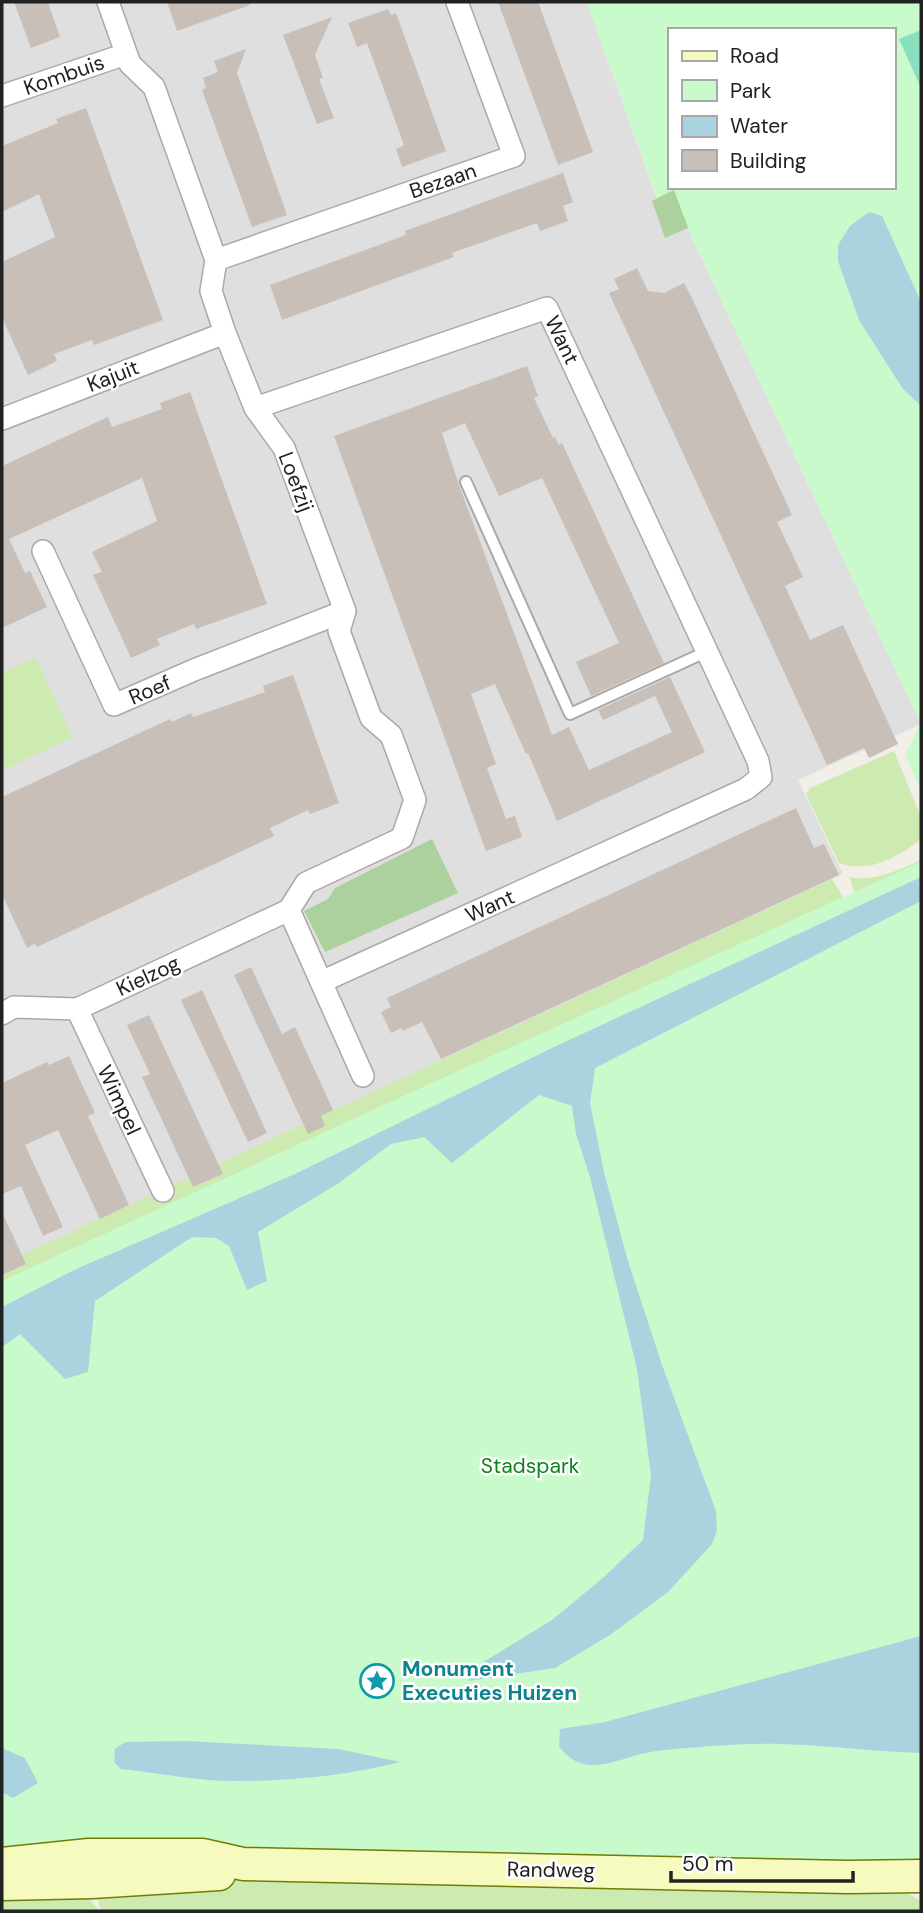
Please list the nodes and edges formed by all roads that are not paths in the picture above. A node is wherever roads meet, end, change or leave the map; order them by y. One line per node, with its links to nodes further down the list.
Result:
1 (108, 2): 3 (street, Loefzij)
2 (457, 2): 5 (street, Bezaan)
3 (125, 54): 4 (street, Kombuis); 5 (street, Loefzij)
4 (2, 96)
5 (216, 260): 6 (street, Loefzij)
6 (225, 333): 7 (street, Loefzij); 8 (street, Kajuit)
7 (255, 408): 11 (street, Loefzij); 12 (street, Want)
8 (2, 419)
9 (466, 482): 12 (lane)
10 (43, 551): 11 (street, Roef)
11 (345, 611): 13 (street, Loefzij)
12 (708, 651): 14 (street, Want)
13 (289, 910): 14 (street); 15 (street, Kielzog)
14 (321, 982): 17 (street)
15 (77, 1009): 16 (street, Kielzog); 18 (street, Wimpel)
16 (2, 1014)
17 (363, 1076)
18 (163, 1191)
19 (2, 1864): 20 (main road, Randweg)
20 (243, 1864): 21 (main road, Randweg); 22 (main road, Randweg)
21 (921, 1876)
22 (2, 1884)

